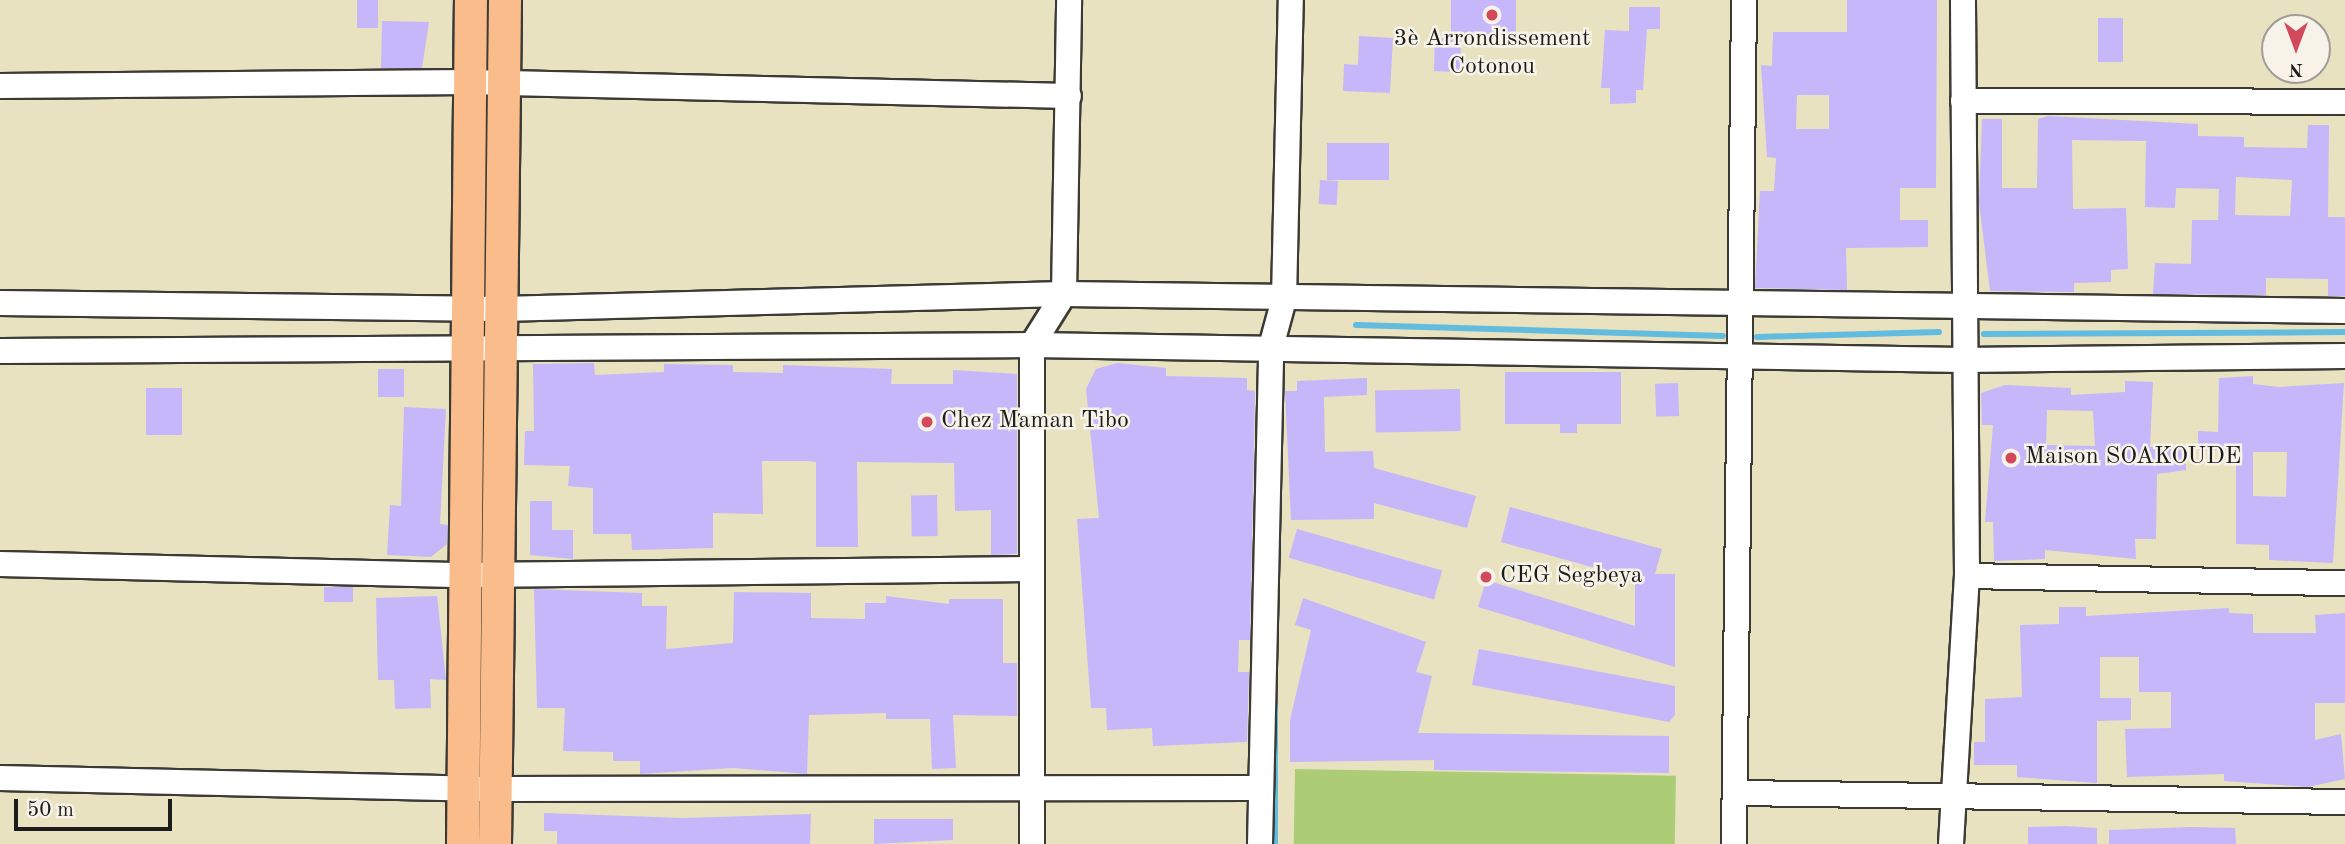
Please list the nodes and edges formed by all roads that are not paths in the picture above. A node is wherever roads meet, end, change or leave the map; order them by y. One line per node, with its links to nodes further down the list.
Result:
1 (471, 0): 7 (main road)
2 (505, 0): 8 (main road)
3 (1069, 0): 10 (street)
4 (1291, 0): 14 (street)
5 (1744, 0): 16 (street)
6 (1963, 0): 11 (street)
7 (469, 82): 8 (street); 9 (street); 17 (main road)
8 (506, 83): 10 (street); 19 (main road)
9 (0, 86)
10 (1069, 96): 13 (street)
11 (1963, 101): 12 (street); 18 (street)
12 (2345, 102)
13 (1064, 294): 14 (street); 19 (street); 21 (street)
14 (1284, 299): 16 (street); 22 (street)
15 (0, 303): 17 (street)
16 (1740, 304): 18 (street); 26 (street)
17 (466, 306): 19 (street); 24 (main road)
18 (1963, 306): 20 (street); 28 (street)
19 (501, 309): 25 (main road)
20 (2345, 311)
21 (1032, 345): 22 (street); 25 (street); 30 (street)
22 (1270, 347): 26 (street); 36 (street)
23 (0, 351): 24 (street)
24 (465, 352): 25 (street); 31 (main road)
25 (498, 352): 31 (main road)
26 (1741, 355): 28 (street); 39 (street)
27 (2345, 356): 28 (street)
28 (1963, 360): 32 (street)
29 (0, 564): 31 (street)
30 (1032, 569): 31 (street); 35 (street)
31 (480, 573): 37 (main road); 38 (main road)
32 (1967, 576): 33 (street); 40 (street)
33 (2345, 583)
34 (0, 778): 37 (street)
35 (1032, 785): 36 (street); 38 (street); 44 (street)
36 (1260, 788): 45 (street)
37 (466, 789): 38 (street); 42 (main road)
38 (496, 789): 43 (main road)
39 (1738, 793): 40 (street); 46 (street)
40 (1957, 800): 41 (street); 47 (street)
41 (2345, 802)
42 (463, 844)
43 (495, 844)
44 (1032, 844)
45 (1260, 844)
46 (1734, 844)
47 (1951, 844)

